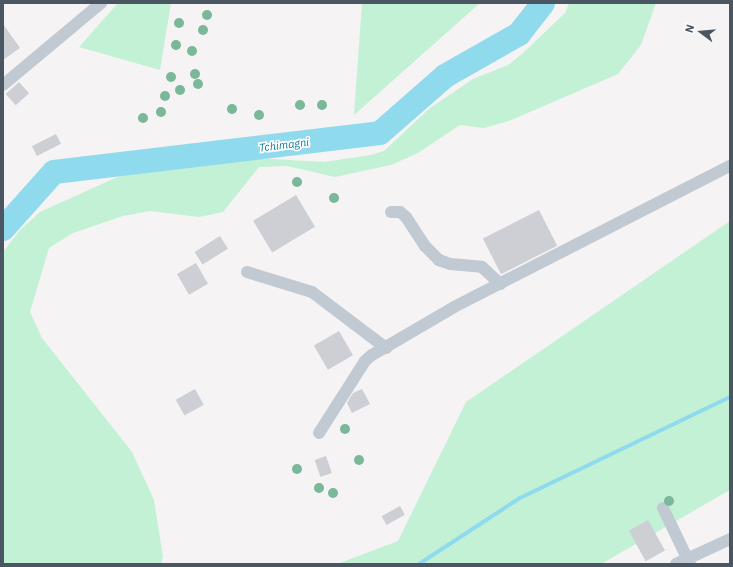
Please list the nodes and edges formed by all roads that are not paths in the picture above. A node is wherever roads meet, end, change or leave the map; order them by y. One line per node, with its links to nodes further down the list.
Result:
1 (101, 3): 2 (street)
2 (3, 85)
3 (730, 166): 6 (street)
4 (391, 212): 6 (street)
5 (247, 272): 7 (street)
6 (500, 284): 7 (street)
7 (386, 348): 8 (street)
8 (319, 433)
9 (663, 508): 11 (street)
10 (730, 539): 11 (street)
11 (688, 561): 12 (street)
12 (676, 564)

